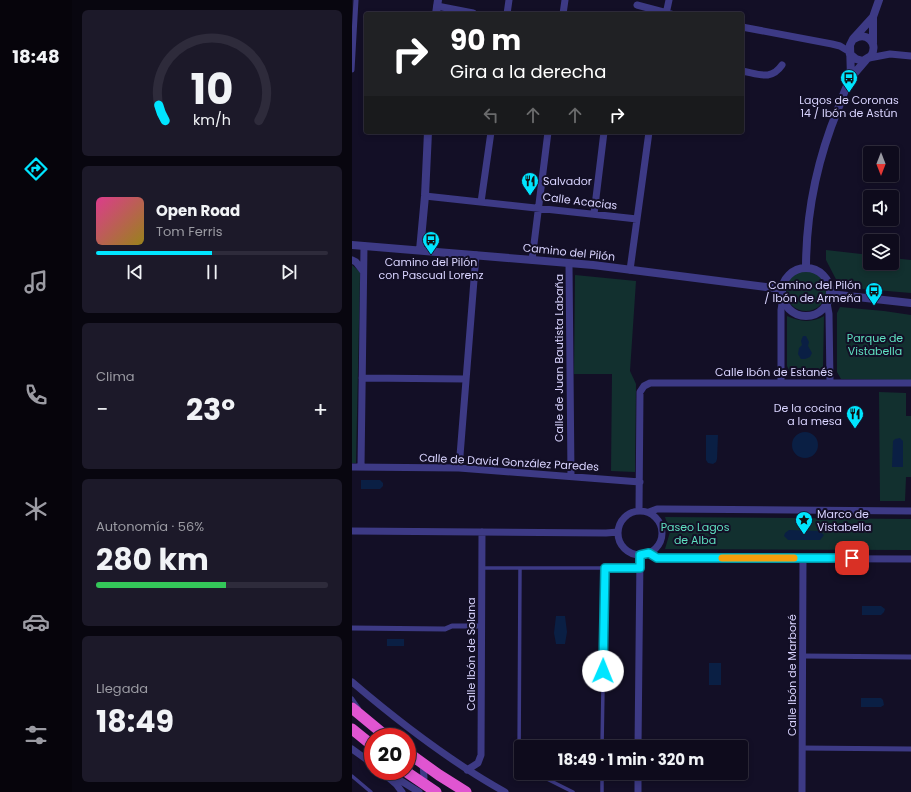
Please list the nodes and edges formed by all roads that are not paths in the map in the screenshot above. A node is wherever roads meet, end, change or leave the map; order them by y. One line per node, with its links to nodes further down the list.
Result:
1 (356, 0): 21 (street)
2 (509, 0): 9 (street)
3 (565, 0): 10 (street)
4 (669, 0): 12 (street)
5 (879, 0): 13 (street)
6 (637, 5): 11 (street)
7 (437, 7): 8 (street)
8 (467, 12)
9 (507, 12)
10 (563, 12)
11 (661, 12)
12 (668, 12)
13 (872, 17): 15 (street); 16 (street)
14 (744, 27): 17 (street)
15 (853, 39): 16 (street); 17 (street)
16 (873, 43): 19 (street)
17 (850, 53): 19 (street); 23 (street)
18 (911, 56): 19 (street)
19 (868, 59): 23 (street)
20 (782, 65): 22 (street)
21 (352, 70)
22 (744, 71)
23 (851, 78): 41 (street)
24 (428, 134): 29 (street)
25 (490, 134): 30 (street)
26 (548, 134): 31 (street)
27 (604, 134): 32 (street)
28 (649, 134): 33 (street)
29 (425, 196): 30 (street, Calle Acacias); 36 (street)
30 (481, 202): 31 (street, Calle Acacias)
31 (538, 207): 32 (street, Calle Acacias); 39 (street)
32 (594, 214): 33 (street, Calle Acacias)
33 (637, 219): 42 (street)
34 (352, 245): 35 (street, Camino del Pilón)
35 (364, 246): 36 (street, Camino del Pilón); 43 (street)
36 (420, 250): 37 (street, Camino del Pilón)
37 (476, 255): 39 (street, Camino del Pilón); 49 (street)
38 (352, 260): 43 (street)
39 (532, 260): 40 (street, Camino del Pilón)
40 (569, 264): 42 (street, Camino del Pilón); 56 (street, Calle de Juan Bautista Labaña)
41 (806, 268): 44 (street); 45 (street)
42 (630, 270): 44 (street, Camino del Pilón)
43 (364, 272): 48 (street)
44 (783, 293): 46 (street); 50 (street)
45 (830, 294): 46 (street); 47 (street)
46 (827, 303): 51 (street)
47 (911, 303)
48 (362, 378): 49 (street); 54 (street)
49 (466, 379): 55 (street)
50 (781, 382): 51 (street, Calle Ibón de Estanés); 57 (street, Calle Ibón de Estanés)
51 (830, 382): 52 (street, Calle Ibón de Estanés)
52 (911, 383)
53 (352, 467): 54 (street, Calle de David González Paredes)
54 (361, 467): 55 (street, Calle de David González Paredes)
55 (459, 468): 56 (street, Calle de David González Paredes)
56 (570, 476): 57 (street, Calle de David González Paredes)
57 (640, 482): 58 (street)
58 (639, 511): 60 (street); 63 (street)
59 (911, 511): 60 (street)
60 (649, 512): 64 (street)
61 (352, 531): 62 (street)
62 (482, 532): 63 (street); 68 (street, Calle Ibón de Solana)
63 (618, 532): 65 (street)
64 (649, 553): 65 (street); 66 (street)
65 (640, 555): 71 (street)
66 (803, 558): 67 (street); 74 (street, Calle Ibón de Marboré)
67 (911, 559)
68 (482, 568): 69 (lane); 72 (street, Calle Ibón de Solana)
69 (520, 568): 70 (lane); 83 (lane)
70 (605, 568): 71 (lane); 84 (lane)
71 (640, 568): 85 (street)
72 (482, 626): 73 (street); 92 (street, Calle Ibón de Solana)
73 (352, 628)
74 (803, 656): 75 (street); 86 (street, Calle Ibón de Marboré)
75 (911, 657)
76 (352, 682): 92 (street)
77 (352, 698): 79 (lane)
78 (352, 708): 79 (highway)
79 (364, 718): 80 (highway)
80 (376, 728)
81 (352, 729): 82 (highway)
82 (364, 739)
83 (519, 740)
84 (602, 740)
85 (638, 740)
86 (802, 748): 88 (street); 109 (street, Calle Ibón de Marboré)
87 (352, 749): 89 (street)
88 (911, 749)
89 (364, 758)
90 (416, 759): 91 (highway)
91 (423, 764): 100 (street); 104 (highway)
92 (467, 770): 105 (street)
93 (352, 776): 101 (lane)
94 (392, 780): 102 (street)
95 (402, 780): 100 (street)
96 (413, 780): 100 (highway)
97 (549, 780): 106 (lane)
98 (602, 780): 107 (lane)
99 (638, 780): 108 (street)
100 (421, 789): 103 (highway)
101 (371, 792)
102 (402, 792)
103 (436, 792)
104 (466, 792)
105 (505, 792)
106 (573, 792)
107 (602, 792)
108 (638, 792)
109 (802, 792)

